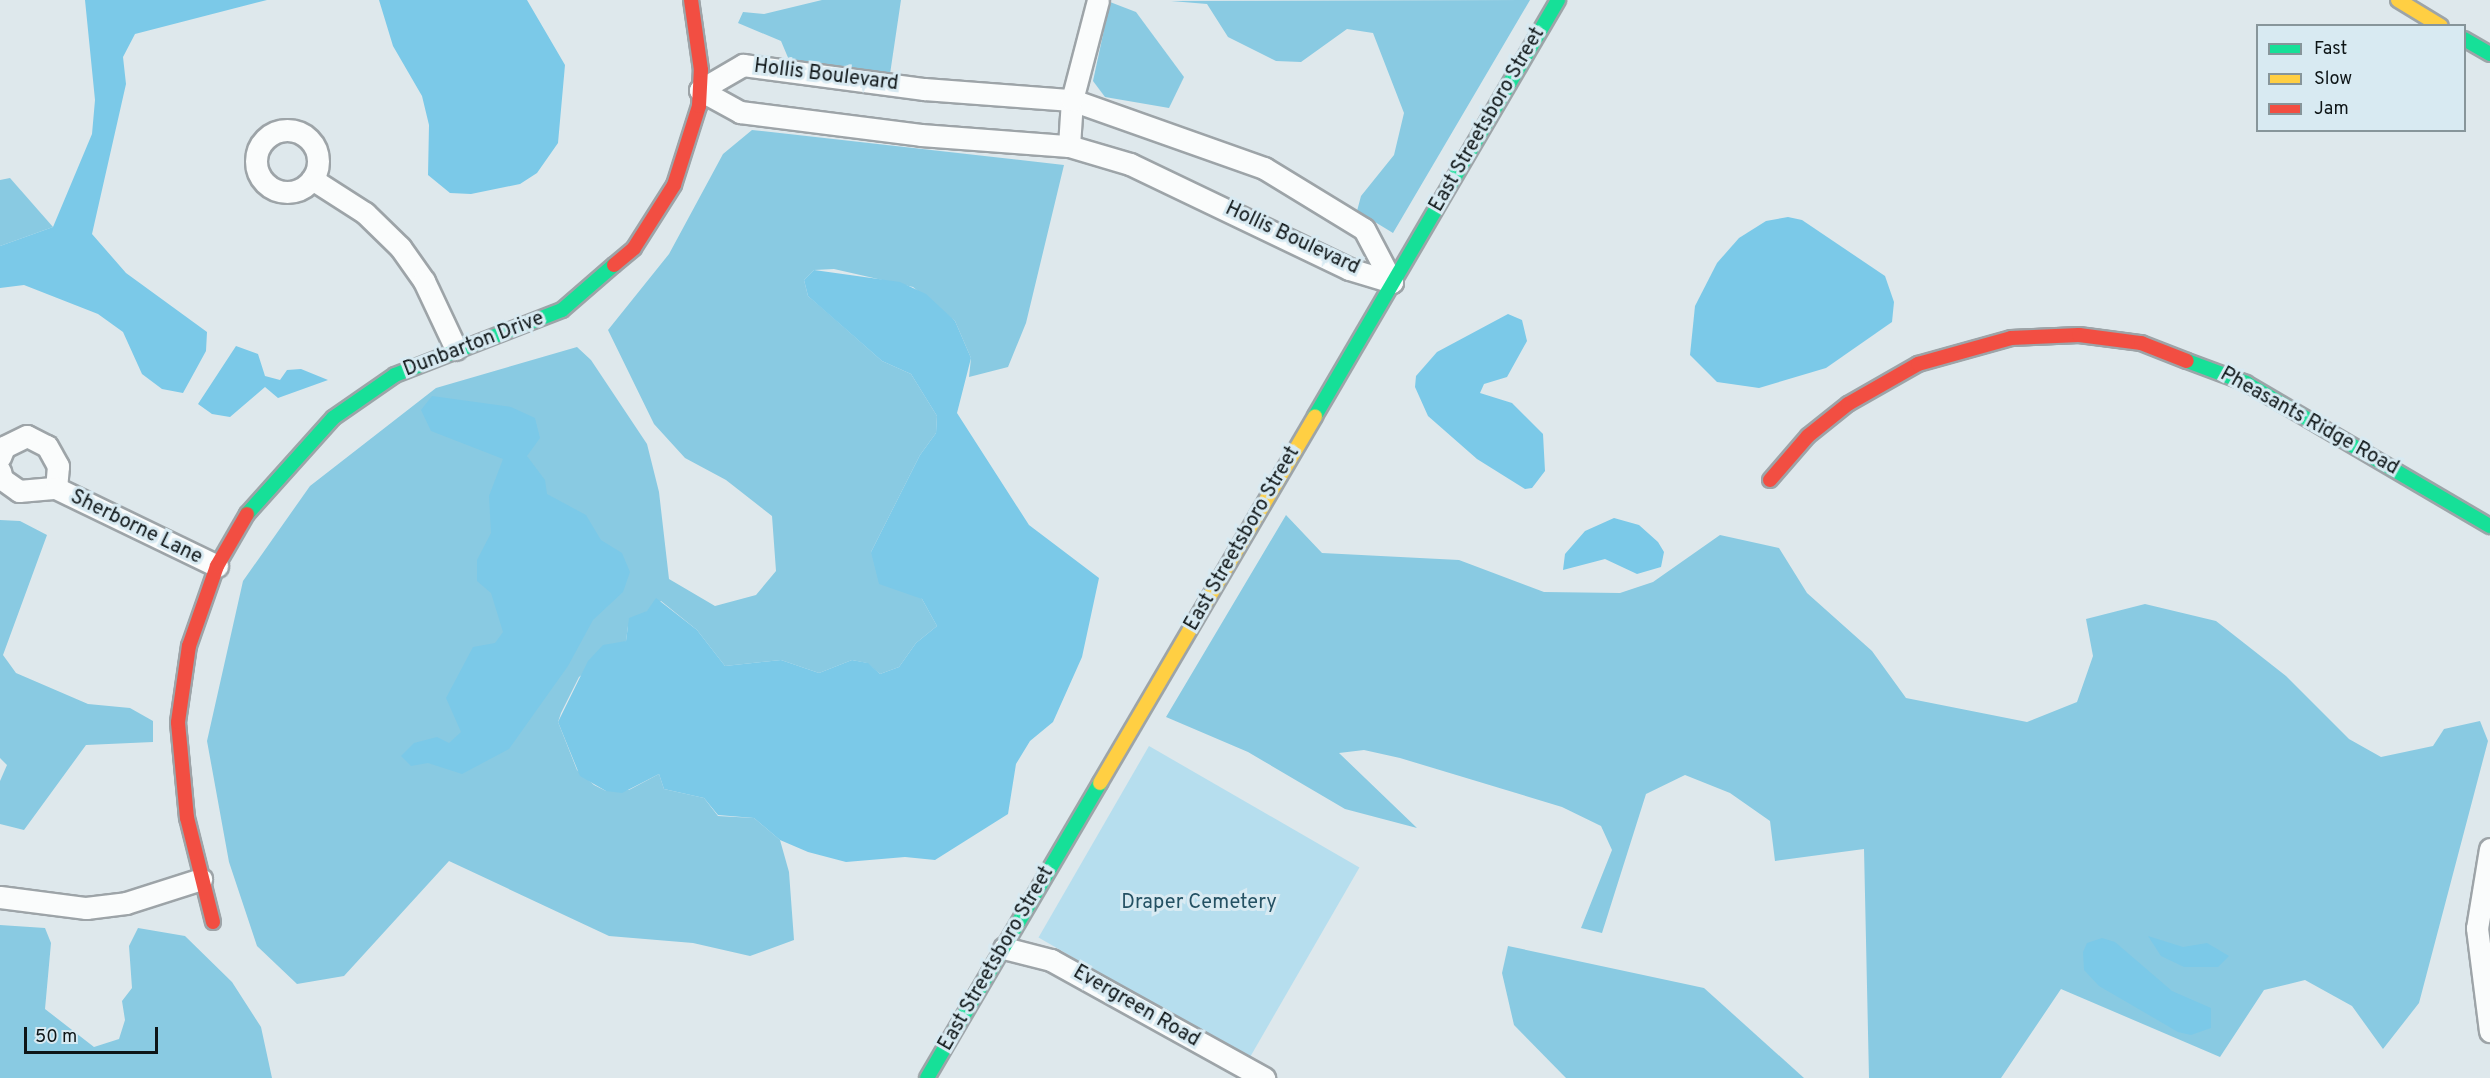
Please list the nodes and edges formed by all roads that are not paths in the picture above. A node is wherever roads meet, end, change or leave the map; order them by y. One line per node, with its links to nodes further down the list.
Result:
1 (691, 0): 8 (street, Dunbarton Drive)
2 (1098, 0): 9 (street)
3 (1558, 0): 12 (street, East Streetsboro Street)
4 (2398, 0): 5 (street)
5 (2438, 24)
6 (2466, 40): 7 (street)
7 (2490, 54)
8 (700, 90): 9 (street, Hollis Boulevard); 10 (street, Hollis Boulevard); 13 (street, Dunbarton Drive)
9 (1072, 100): 10 (street); 12 (street, Hollis Boulevard)
10 (1069, 146): 12 (street, Hollis Boulevard)
11 (312, 179): 13 (street)
12 (1392, 282): 24 (street, East Streetsboro Street)
13 (456, 349): 19 (street, Dunbarton Drive)
14 (0, 457): 17 (street, Sherborne Lane)
15 (0, 471): 17 (street, Sherborne Lane)
16 (1770, 480): 18 (street, Pheasants Ridge Road)
17 (56, 488): 19 (street, Sherborne Lane)
18 (2490, 526)
19 (217, 566): 21 (street, Dunbarton Drive)
20 (2490, 849): 25 (street)
21 (201, 879): 22 (street); 23 (street, Dunbarton Drive)
22 (0, 897)
23 (213, 922)
24 (1004, 948): 26 (street, East Streetsboro Street); 27 (street, Evergreen Road)
25 (2490, 1031)
26 (927, 1078)
27 (1264, 1078)

